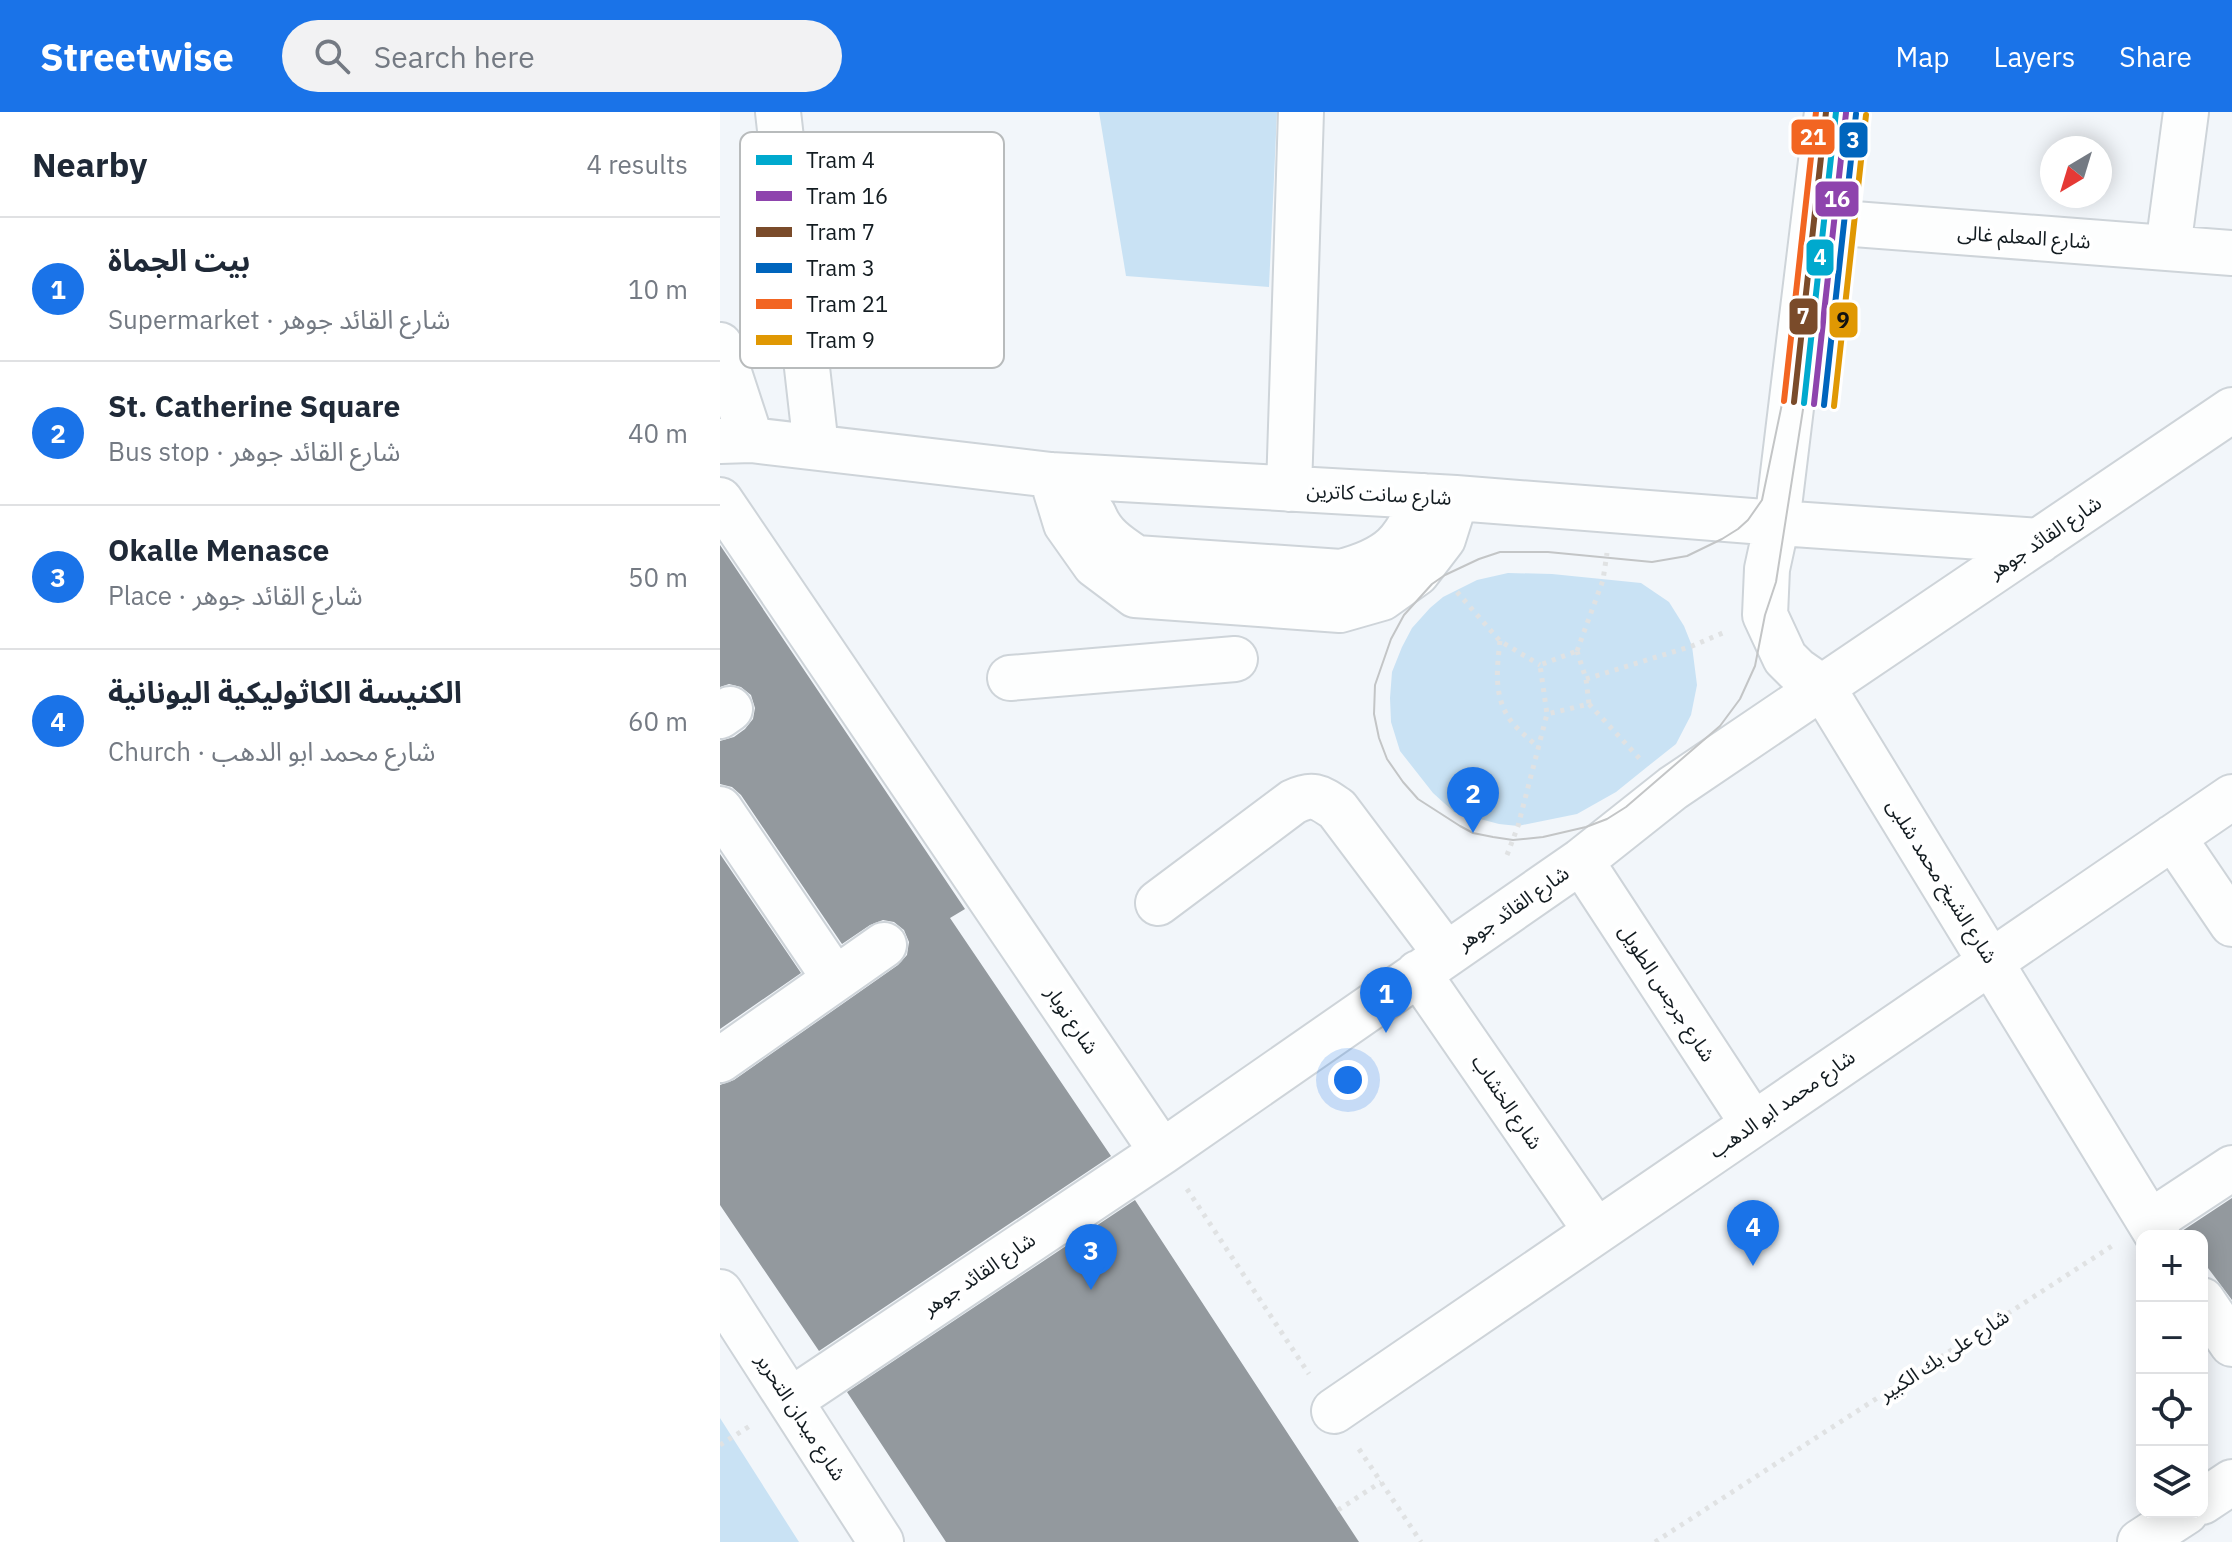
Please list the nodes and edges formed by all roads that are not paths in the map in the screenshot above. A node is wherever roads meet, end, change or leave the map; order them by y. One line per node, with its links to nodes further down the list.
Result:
1 (778, 112): 5 (street)
2 (1301, 112): 15 (street)
3 (1827, 112): 6 (street, شارع الشيخ محمد شلبى)
4 (2193, 117): 7 (street)
5 (780, 132)
6 (1815, 221): 7 (street, شارع المعلم غالى); 18 (street, شارع الشيخ محمد شلبى)
7 (2168, 248): 8 (street, شارع المعلم غالى)
8 (2232, 253)
9 (720, 345): 12 (street)
10 (807, 368): 13 (street)
11 (2232, 410): 19 (street, شارع القائد جوهر)
12 (736, 440): 13 (street, شارع سانت كاترين)
13 (816, 447): 14 (street, شارع سانت كاترين)
14 (1068, 477): 15 (street, شارع سانت كاترين); 16 (street); 20 (street)
15 (1289, 489): 16 (street, شارع سانت كاترين)
16 (1439, 497): 18 (street, شارع سانت كاترين); 20 (street)
17 (720, 500): 35 (street, شارع نوبار)
18 (1777, 523): 19 (street, شارع سانت كاترين); 22 (street, شارع الشيخ محمد شلبى)
19 (2039, 541): 22 (street, شارع القائد جوهر)
20 (1239, 603): 21 (street)
21 (1010, 678)
22 (1823, 688): 26 (street, شارع القائد جوهر); 30 (street, شارع الشيخ محمد شلبى)
23 (2232, 797): 25 (street, شارع محمد ابو الدهب)
24 (720, 809): 32 (street)
25 (2173, 837): 28 (street); 30 (street, شارع محمد ابو الدهب)
26 (1581, 861): 31 (street, شارع القائد جوهر); 34 (street, شارع جرجس الطويل)
27 (1158, 903): 31 (street, شارع الخشاب)
28 (2232, 924)
29 (884, 945): 32 (street)
30 (1991, 960): 34 (street, شارع محمد ابو الدهب); 37 (street, شارع الشيخ محمد شلبى)
31 (1432, 964): 35 (street, شارع القائد جوهر); 38 (street, شارع الخشاب)
32 (835, 979): 33 (street)
33 (720, 1060)
34 (1753, 1124): 38 (street, شارع محمد ابو الدهب)
35 (1162, 1152): 42 (street, شارع القائد جوهر)
36 (2232, 1168): 37 (street)
37 (2154, 1229)
38 (1596, 1231): 43 (street, شارع محمد ابو الدهب)
39 (720, 1292): 42 (street, شارع ميدان التحرير)
40 (2203, 1302): 41 (street)
41 (2232, 1344)
42 (791, 1400): 47 (street, شارع ميدان التحرير)
43 (1334, 1411)
44 (2232, 1482): 45 (street)
45 (2208, 1498)
46 (2177, 1518): 48 (street)
47 (881, 1542)
48 (2140, 1542)

